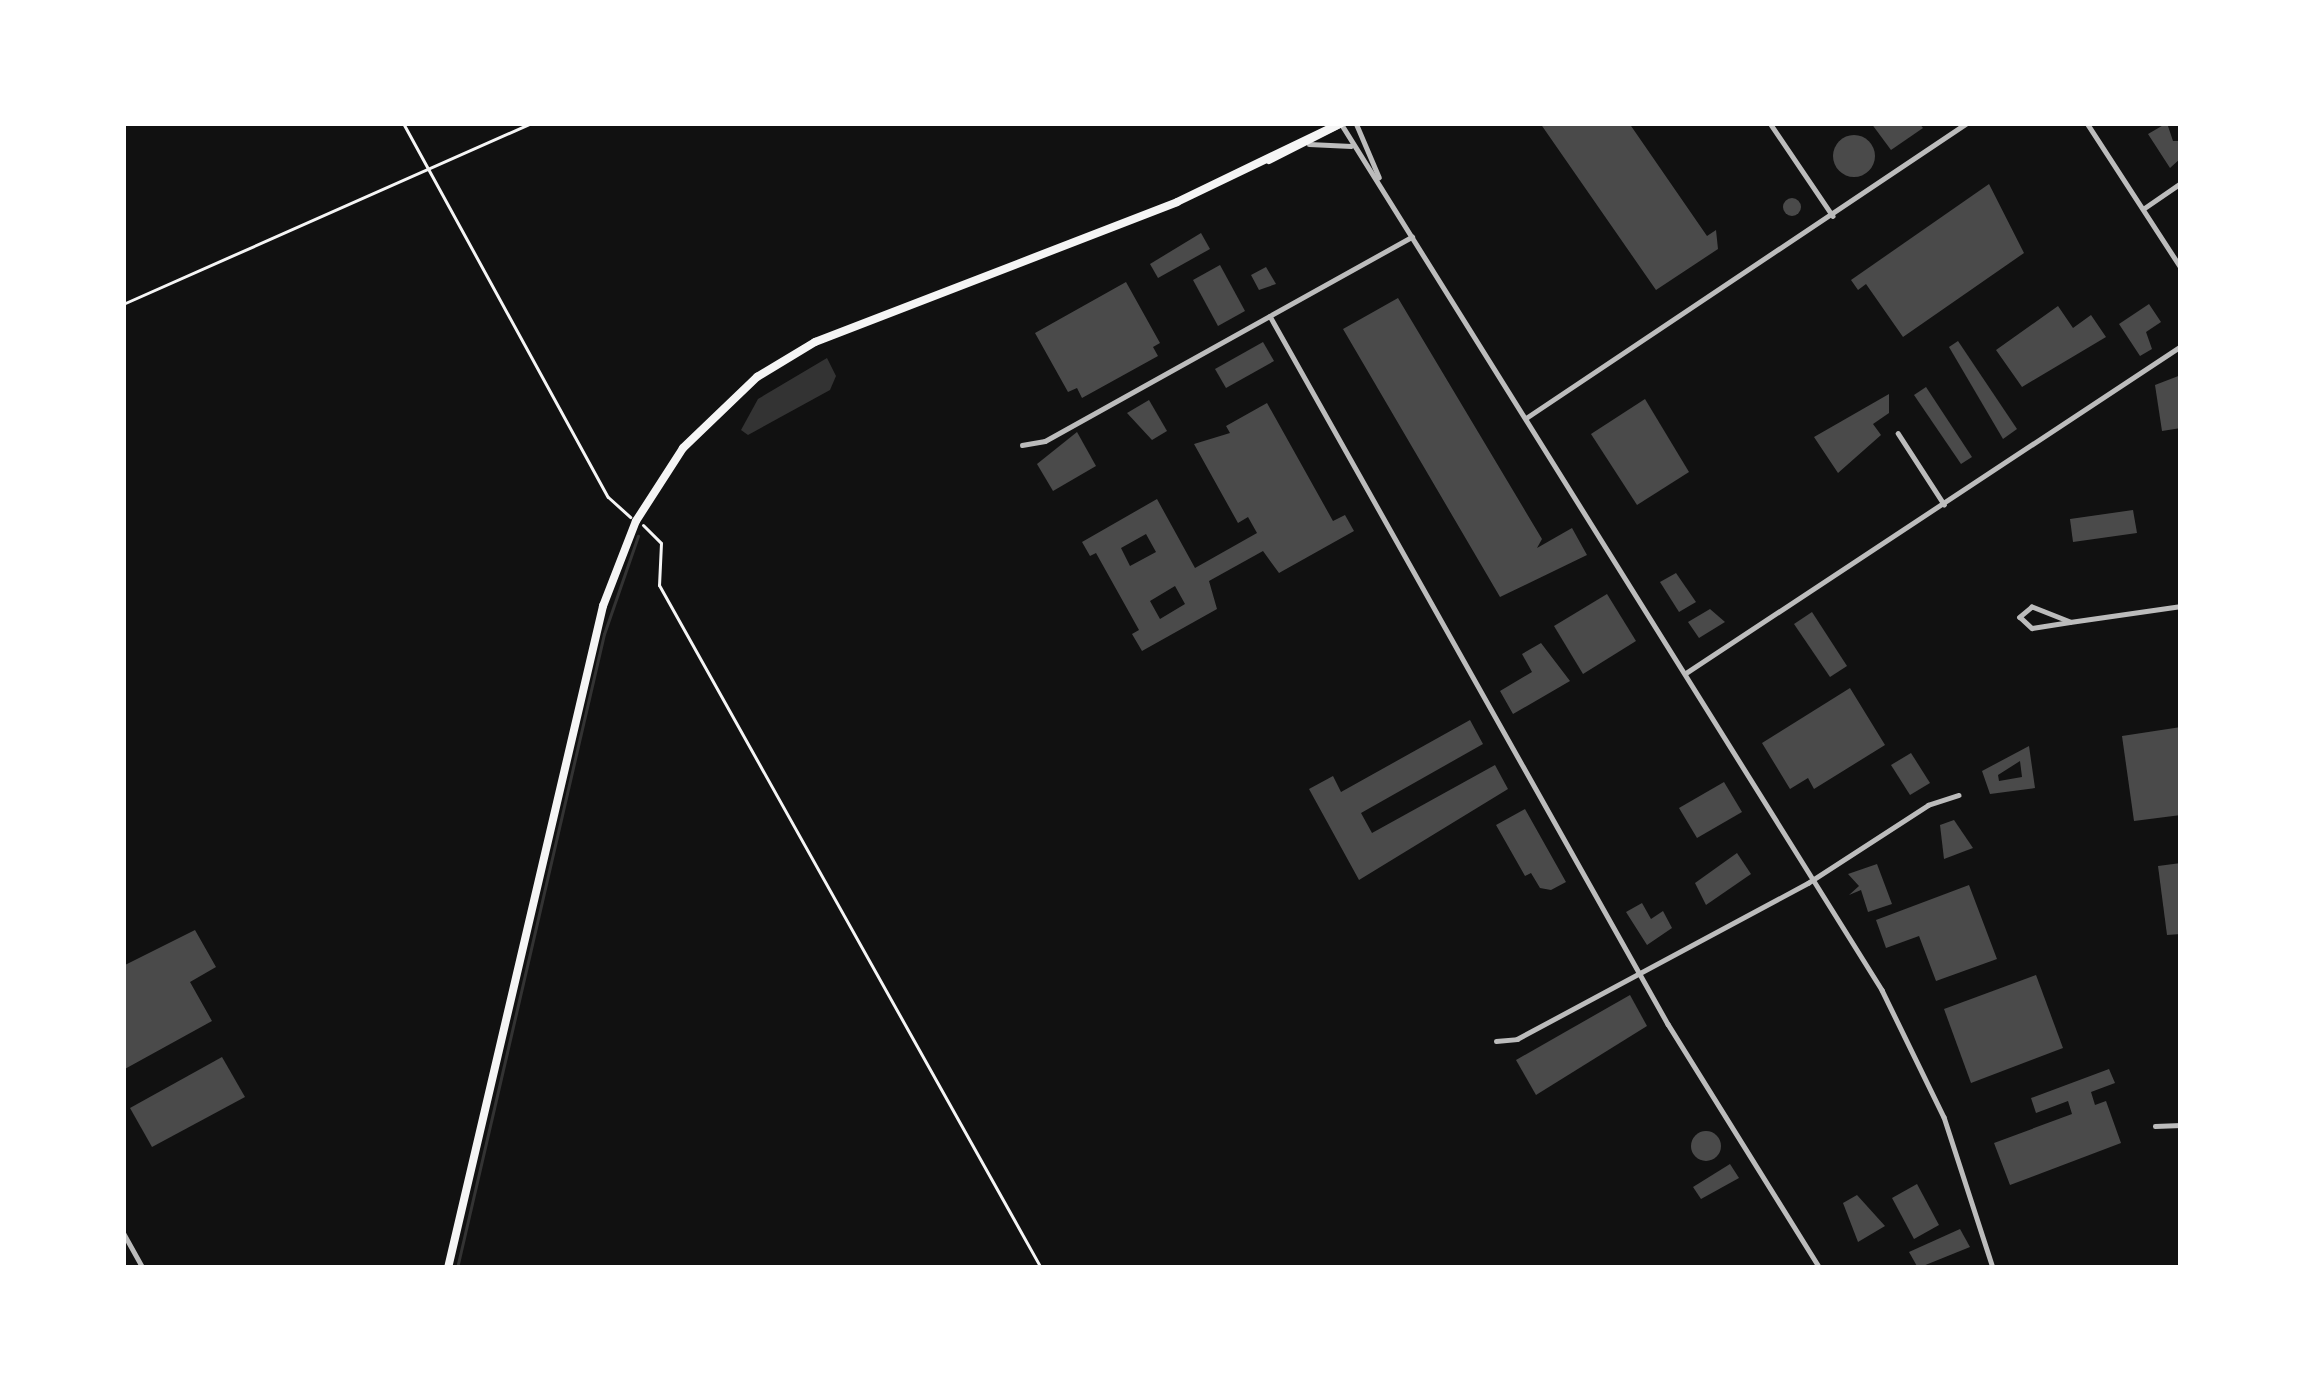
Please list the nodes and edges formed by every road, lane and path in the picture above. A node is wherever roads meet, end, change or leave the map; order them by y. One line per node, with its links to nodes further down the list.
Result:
1 (403, 123): 11 (path)
2 (532, 123): 11 (path)
3 (1341, 123): 8 (main road); 9 (street); 10 (main road)
4 (1356, 123): 12 (street)
5 (1770, 123): 15 (street)
6 (2087, 123): 14 (street)
7 (1963, 124): 15 (street)
8 (1309, 144): 9 (street); 10 (main road)
9 (1354, 148): 12 (street)
10 (1262, 162): 25 (main road)
11 (426, 170): 18 (path); 25 (path)
12 (1381, 183): 16 (street)
13 (2181, 183): 14 (street)
14 (2143, 209): 17 (street)
15 (1833, 215): 21 (street)
16 (1412, 237): 19 (street); 21 (street)
17 (2181, 268)
18 (123, 304)
19 (1270, 316): 23 (street); 31 (street)
20 (2181, 346): 24 (street)
21 (1526, 418): 28 (street)
22 (1898, 433): 24 (street)
23 (1022, 445)
24 (1944, 504): 28 (street)
25 (636, 521): 37 (main road); 38 (path)
26 (2181, 606): 27 (street)
27 (2070, 622): 27 (street)
28 (1686, 673): 30 (street)
29 (1958, 795): 30 (street)
30 (1815, 878): 31 (street); 40 (street)
31 (1639, 973): 32 (street); 39 (street)
32 (1496, 1041)
33 (2181, 1125): 34 (street)
34 (2155, 1126)
35 (123, 1232): 36 (street)
36 (143, 1268)
37 (448, 1268)
38 (1041, 1268)
39 (1820, 1268)
40 (1993, 1268)

